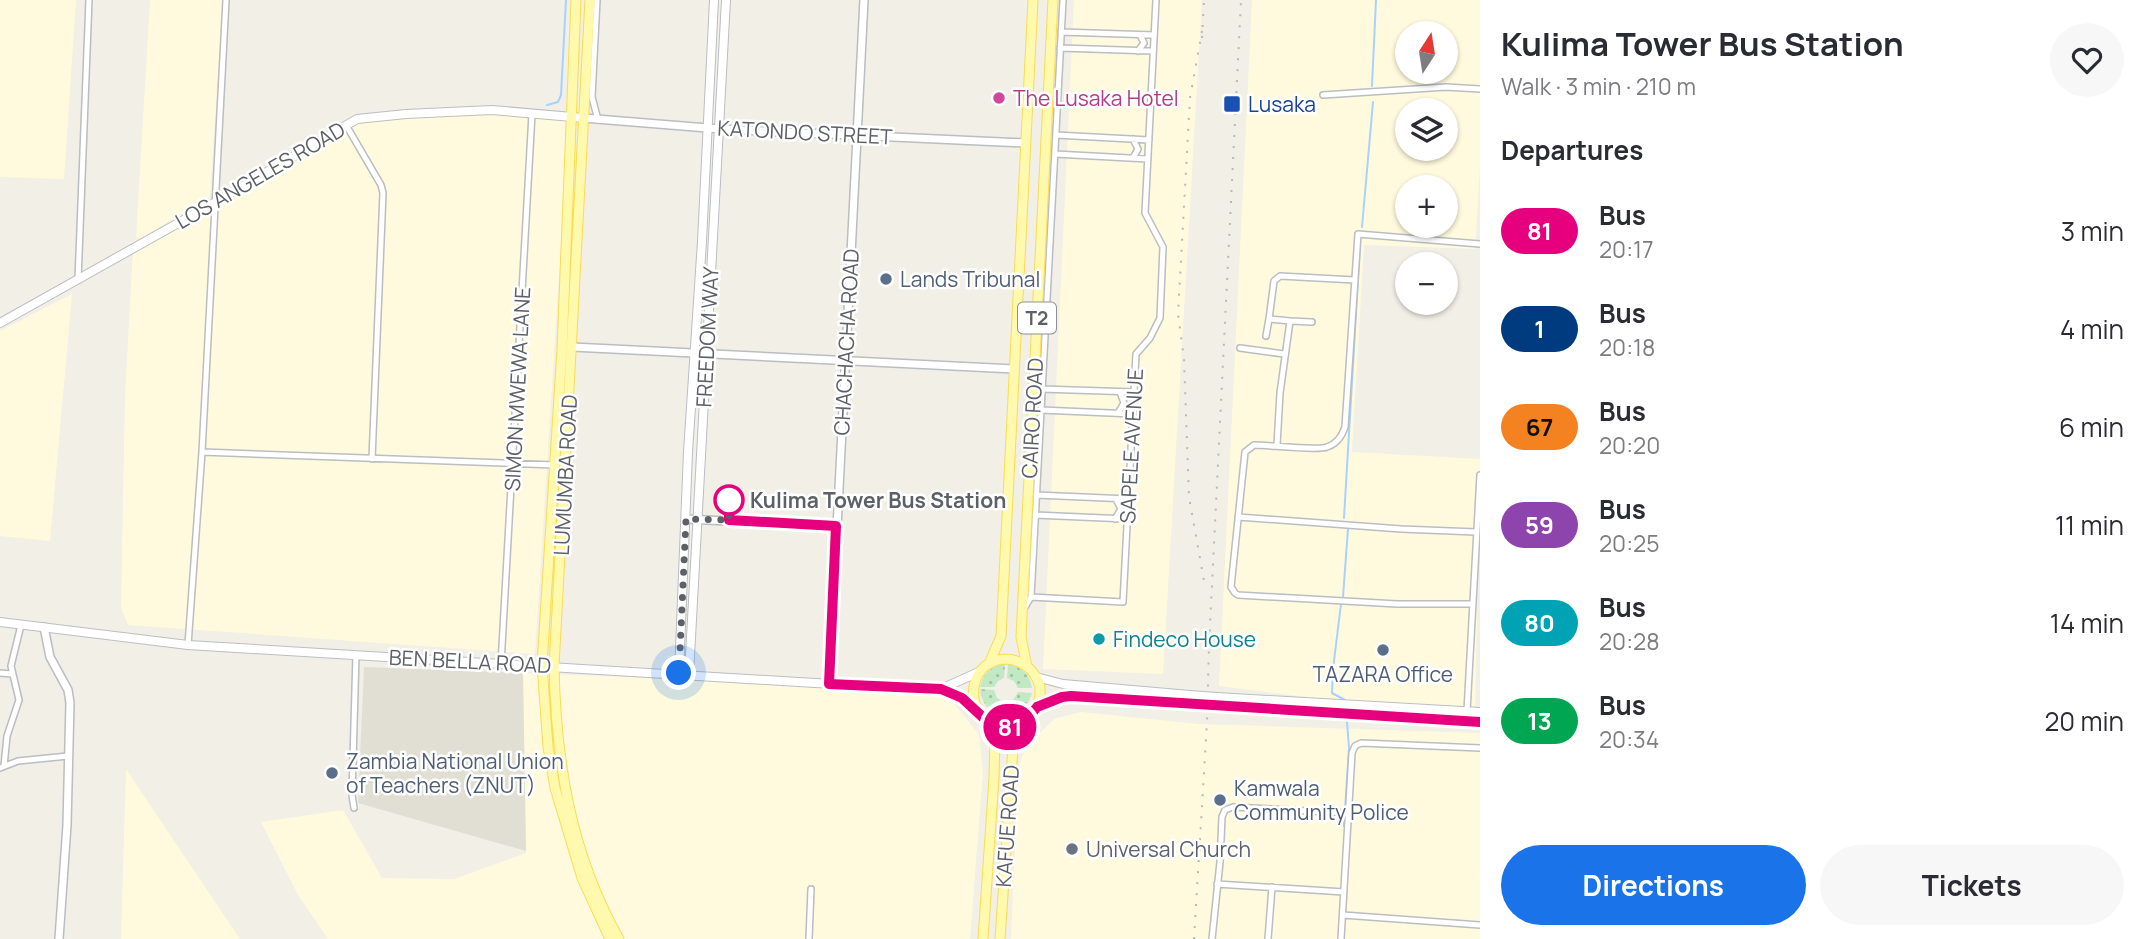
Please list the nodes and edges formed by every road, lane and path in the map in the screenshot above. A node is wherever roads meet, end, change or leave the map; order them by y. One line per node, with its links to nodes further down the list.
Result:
1 (89, 0): 49 (street)
2 (226, 0): 43 (street)
3 (576, 0): 25 (main road, LUMUMBA ROAD)
4 (590, 0): 27 (main road, LUMUMBA ROAD)
5 (597, 0): 28 (street)
6 (714, 0): 31 (main road, FREEDOM WAY)
7 (726, 0): 32 (main road, FREEDOM WAY)
8 (864, 0): 33 (street, CHACHACHA ROAD)
9 (1033, 0): 16 (main road, CAIRO ROAD / T2)
10 (1053, 0): 17 (main road, CAIRO ROAD / T2)
11 (1063, 0): 13 (street)
12 (1156, 0): 15 (street, SAPELE AVENUE)
13 (1061, 32): 14 (street); 17 (street)
14 (1140, 35): 15 (street); 18 (street)
15 (1154, 35): 19 (street, SAPELE AVENUE)
16 (1031, 48): 17 (main road); 20 (main road, CAIRO ROAD / T2)
17 (1056, 48): 18 (street); 21 (main road, CAIRO ROAD / T2); 29 (street)
18 (1138, 51): 19 (street)
19 (1153, 51): 36 (street, SAPELE AVENUE)
20 (1030, 66): 21 (main road); 37 (main road, CAIRO ROAD / T2)
21 (1050, 67): 26 (main road, CAIRO ROAD / T2)
22 (1480, 89): 23 (street)
23 (1323, 95)
24 (532, 114): 25 (main road, LOS ANGELES ROAD); 30 (main road, LOS ANGELES ROAD); 76 (street, SIMON MWEWA LANE)
25 (570, 117): 27 (main road, LOS ANGELES ROAD); 77 (main road, LUMUMBA ROAD)
26 (1047, 117): 29 (street); 42 (main road, CAIRO ROAD / T2)
27 (584, 118): 28 (street, KATONDO STREET); 57 (main road, LUMUMBA ROAD)
28 (598, 120): 31 (street, KATONDO STREET)
29 (1056, 122): 34 (street)
30 (346, 125): 43 (main road, LOS ANGELES ROAD); 75 (street)
31 (707, 127): 32 (street, KATONDO STREET); 59 (main road, FREEDOM WAY)
32 (720, 128): 33 (street, KATONDO STREET); 60 (main road, FREEDOM WAY)
33 (856, 135): 37 (street, KATONDO STREET); 62 (street, CHACHACHA ROAD)
34 (1056, 135): 35 (street); 38 (street)
35 (1133, 139): 36 (street); 39 (street)
36 (1149, 140): 40 (street, SAPELE AVENUE)
37 (1026, 143): 45 (main road, CAIRO ROAD / T2)
38 (1055, 154): 39 (street); 41 (street)
39 (1132, 158): 40 (street)
40 (1148, 159): 66 (street, SAPELE AVENUE)
41 (1053, 192): 42 (street); 51 (street)
42 (1043, 198): 46 (main road, CAIRO ROAD / T2)
43 (214, 203): 49 (main road, LOS ANGELES ROAD); 72 (street)
44 (1480, 244): 50 (street)
45 (1020, 255): 46 (main road); 47 (main road, CAIRO ROAD / T2)
46 (1040, 256): 48 (main road, CAIRO ROAD / T2)
47 (1019, 273): 48 (main road); 63 (main road, CAIRO ROAD / T2)
48 (1039, 274): 51 (main road, CAIRO ROAD / T2)
49 (78, 280): 55 (main road, LOS ANGELES ROAD)
50 (1355, 281): 52 (street); 71 (street)
51 (1042, 298): 64 (street); 70 (main road, CAIRO ROAD / T2)
52 (1269, 319): 53 (street); 56 (street)
53 (1290, 321): 54 (street); 61 (street)
54 (1312, 322)
55 (0, 323)
56 (1266, 335)
57 (572, 347): 59 (street); 105 (main road, LUMUMBA ROAD)
58 (1240, 348): 61 (street)
59 (694, 353): 60 (street); 73 (main road, FREEDOM WAY)
60 (706, 354): 62 (street); 74 (main road, FREEDOM WAY)
61 (1284, 354): 71 (street)
62 (845, 360): 63 (street); 92 (street, CHACHACHA ROAD)
63 (1014, 369): 83 (main road, CAIRO ROAD / T2)
64 (1042, 389): 65 (street); 67 (street)
65 (1120, 392): 66 (street); 68 (street)
66 (1134, 392): 69 (street, SAPELE AVENUE)
67 (1041, 411): 68 (street); 70 (street)
68 (1118, 413): 69 (street)
69 (1133, 414): 82 (street, SAPELE AVENUE)
70 (1035, 436): 80 (street); 84 (main road, CAIRO ROAD / T2)
71 (1277, 446): 85 (street)
72 (202, 452): 75 (street); 101 (street)
73 (688, 452): 74 (main road); 87 (main road, FREEDOM WAY)
74 (700, 453): 88 (main road, FREEDOM WAY)
75 (372, 459): 76 (street)
76 (513, 464): 77 (street); 103 (street, SIMON MWEWA LANE)
77 (555, 465): 104 (main road, LUMUMBA ROAD)
78 (1480, 475): 79 (street)
79 (1480, 481): 93 (street)
80 (1036, 495): 81 (street); 86 (street)
81 (1116, 499): 82 (street); 90 (street)
82 (1129, 499): 91 (street, SAPELE AVENUE)
83 (1007, 501): 84 (main road); 89 (main road, CAIRO ROAD / T2)
84 (1028, 502): 86 (main road, CAIRO ROAD / T2)
85 (1238, 517): 93 (street); 96 (street)
86 (1031, 518): 89 (main road); 90 (street); 94 (main road, CAIRO ROAD / T2)
87 (686, 519): 88 (street); 109 (main road, FREEDOM WAY)
88 (696, 519): 92 (street); 111 (main road, FREEDOM WAY)
89 (1007, 519): 107 (main road, CAIRO ROAD / T2)
90 (1115, 519): 91 (street)
91 (1128, 519): 95 (street, SAPELE AVENUE)
92 (836, 526): 113 (street, CHACHACHA ROAD)
93 (1476, 532): 96 (street)
94 (1029, 548): 95 (street); 97 (main road, CAIRO ROAD / T2)
95 (1031, 597): 97 (street)
96 (1472, 604): 118 (street)
97 (1022, 611): 106 (main road, CAIRO ROAD / T2)
98 (0, 622): 99 (main road, BEN BELLA ROAD)
99 (21, 625): 100 (main road, BEN BELLA ROAD); 110 (street)
100 (44, 627): 101 (main road, BEN BELLA ROAD); 125 (street)
101 (188, 645): 102 (main road, BEN BELLA ROAD)
102 (356, 655): 103 (main road, BEN BELLA ROAD); 127 (street)
103 (501, 664): 104 (main road, BEN BELLA ROAD)
104 (542, 666): 105 (main road, BEN BELLA ROAD); 136 (main road, LUMUMBA ROAD)
105 (554, 666): 109 (main road, BEN BELLA ROAD); 137 (main road, LUMUMBA ROAD)
106 (1027, 667): 107 (main road); 112 (main road)
107 (985, 668): 114 (main road, BEN BELLA ROAD); 120 (main road)
108 (0, 673): 110 (street)
109 (679, 673): 111 (main road, BEN BELLA ROAD)
110 (12, 674): 126 (street)
111 (689, 674): 113 (main road, BEN BELLA ROAD)
112 (1036, 677): 115 (main road); 117 (main road)
113 (829, 684): 114 (main road, BEN BELLA ROAD)
114 (941, 689): 120 (main road, BEN BELLA ROAD)
115 (1189, 700): 116 (main road, bridge); 117 (main road)
116 (1216, 702): 118 (main road); 122 (main road)
117 (1037, 707): 121 (main road)
118 (1467, 711): 119 (main road)
119 (1480, 712)
120 (979, 714): 123 (main road)
121 (1030, 719): 123 (main road); 140 (main road, KAFUE ROAD)
122 (1480, 722)
123 (991, 724): 139 (main road, KAFUE ROAD)
124 (1480, 748): 128 (street)
125 (68, 756): 126 (street); 135 (street)
126 (2, 767)
127 (354, 808)
128 (1348, 813): 129 (street); 132 (street)
129 (1217, 884): 130 (street); 141 (street)
130 (1272, 887): 132 (street); 142 (street)
131 (811, 889): 138 (street)
132 (1344, 892): 133 (street)
133 (1343, 915): 134 (street); 143 (street)
134 (1480, 925)
135 (59, 939)
136 (610, 939)
137 (620, 939)
138 (809, 939)
139 (983, 939)
140 (1000, 939)
141 (1212, 939)
142 (1269, 939)
143 (1341, 939)

